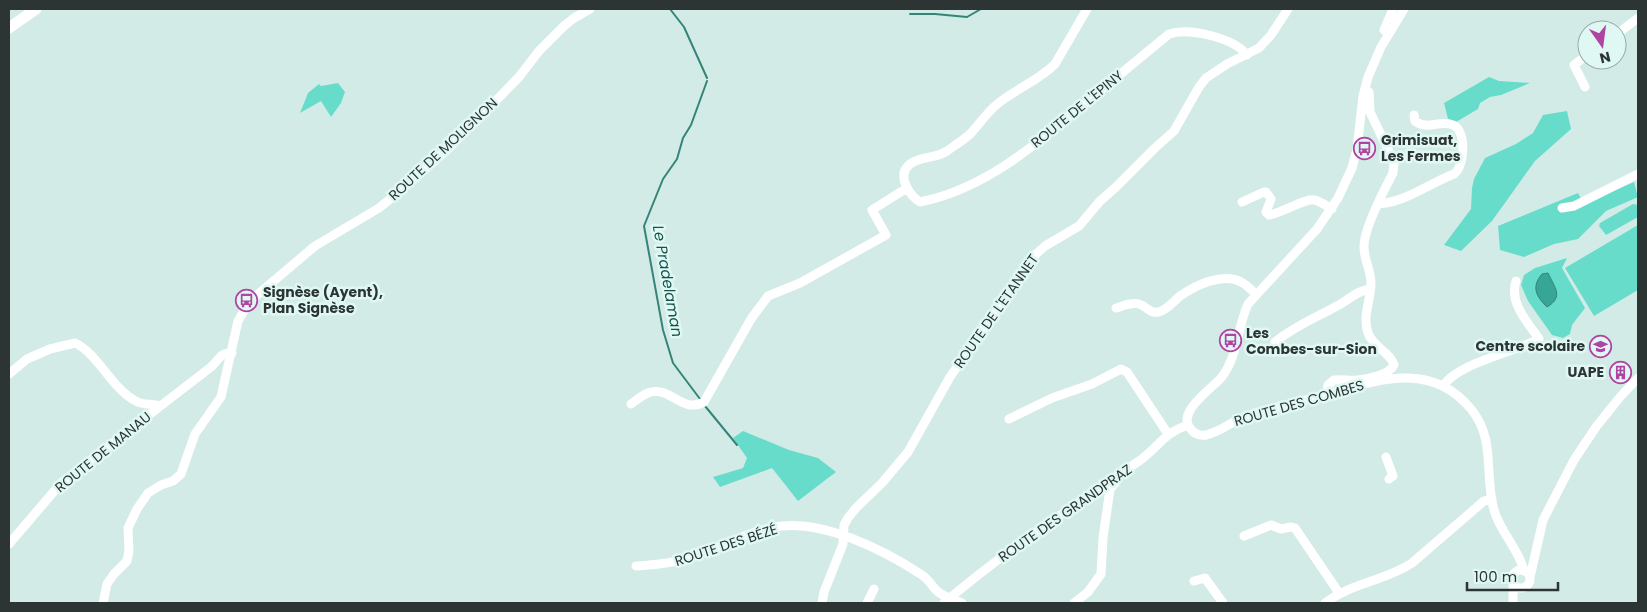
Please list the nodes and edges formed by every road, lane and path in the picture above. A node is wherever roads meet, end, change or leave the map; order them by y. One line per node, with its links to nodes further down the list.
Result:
1 (36, 9): 9 (main road)
2 (590, 9): 27 (street, ROUTE DE MOLIGNON)
3 (1087, 9): 17 (street)
4 (1288, 9): 11 (street, ROUTE DE L'ETANNET)
5 (1393, 9): 10 (street)
6 (1404, 9): 10 (street)
7 (1638, 18): 8 (street)
8 (1627, 26)
9 (9, 28)
10 (1380, 47): 13 (street)
11 (1247, 55): 17 (street, ROUTE DE L'EPINY); 41 (street, ROUTE DE L'ETANNET)
12 (1577, 63): 14 (street)
13 (1366, 86): 19 (street); 21 (street)
14 (1585, 87)
15 (1414, 115): 19 (street)
16 (1638, 174): 20 (street)
17 (907, 188): 32 (street)
18 (1242, 202): 21 (street)
19 (1378, 204): 23 (street)
20 (1562, 208)
21 (1332, 209): 24 (street)
22 (1516, 281): 30 (street)
23 (1370, 289): 26 (street); 31 (street)
24 (1256, 294): 25 (street); 35 (street)
25 (1116, 308)
26 (1275, 342)
27 (232, 353): 33 (street, ROUTE DE MANAU); 53 (street, ROUTE DE MOLIGNON)
28 (9, 374): 33 (street, ROUTE DE MANAU)
29 (1638, 378): 46 (street)
30 (1443, 386): 31 (street, ROUTE DES COMBES); 40 (street, ROUTE DES COMBES)
31 (1327, 394): 35 (street, ROUTE DES COMBES)
32 (631, 404)
33 (160, 406): 43 (street, ROUTE DE MANAU)
34 (1009, 419): 36 (street)
35 (1188, 425): 36 (street, ROUTE DES GRANDPRAZ)
36 (1168, 434): 38 (street, ROUTE DES GRANDPRAZ)
37 (1386, 457): 39 (street)
38 (1115, 478): 52 (street, ROUTE DES GRANDPRAZ); 57 (street)
39 (1390, 479)
40 (1492, 499): 44 (street, ROUTE DES COMBES); 51 (street)
41 (844, 536): 45 (street, ROUTE DES BÉZÉ); 52 (street, ROUTE DES BÉZÉ); 54 (street, ROUTE DE L'ETANNET)
42 (1244, 536): 51 (street)
43 (9, 544)
44 (1515, 551): 46 (street, ROUTE DES COMBES); 47 (street)
45 (636, 566)
46 (1528, 570): 47 (street); 49 (street)
47 (1513, 579): 49 (street); 60 (street)
48 (1194, 581): 58 (street)
49 (1524, 588): 60 (street)
50 (874, 589): 55 (street)
51 (1339, 594): 59 (street)
52 (946, 601): 56 (street, ROUTE DES BÉZÉ)
53 (103, 603)
54 (822, 603)
55 (867, 603)
56 (962, 603)
57 (1074, 603)
58 (1223, 603)
59 (1325, 603)
60 (1513, 603)

